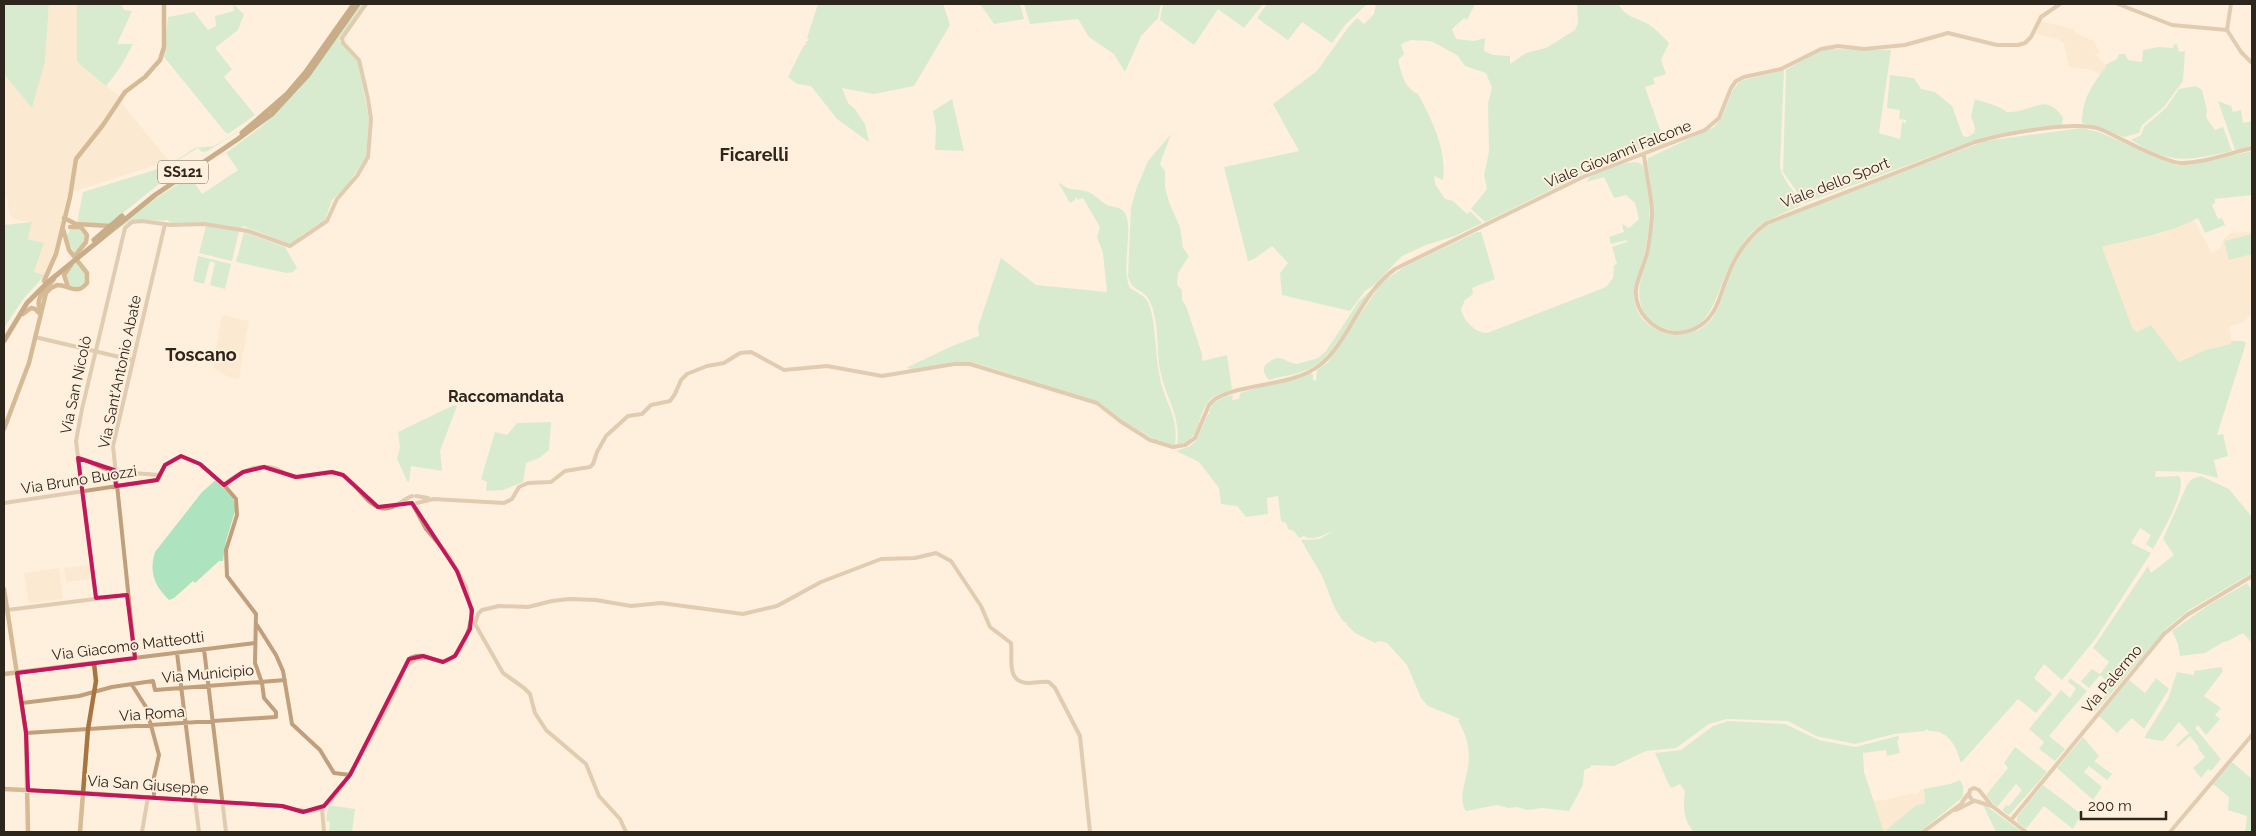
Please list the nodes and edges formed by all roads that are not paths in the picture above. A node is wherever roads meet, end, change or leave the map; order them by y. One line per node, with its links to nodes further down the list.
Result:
1 (164, 4): 14 (main road)
2 (354, 4): 18 (main road, SS121)
3 (358, 4): 21 (main road, SS121)
4 (366, 4): 16 (street)
5 (2058, 4): 11 (street, Viale Giovanni Falcone)
6 (2118, 4): 8 (street)
7 (2231, 4): 8 (street)
8 (2227, 30): 9 (street)
9 (2252, 63)
10 (2252, 148): 13 (street, Viale dello Sport)
11 (1644, 154): 12 (street, Viale Giovanni Falcone); 13 (street, Viale dello Sport)
12 (1634, 158): 13 (street); 39 (street, Viale Giovanni Falcone)
13 (1645, 165)
14 (64, 218): 15 (main road); 17 (main road)
15 (76, 224): 18 (main road); 19 (main road)
16 (165, 224): 29 (street, Via San Nicolò); 30 (street, Via Sant'Antonio Abate)
17 (62, 225): 20 (main road); 23 (main road)
18 (111, 225): 21 (main road, SS121)
19 (70, 227): 20 (main road); 21 (main road)
20 (64, 234): 21 (main road)
21 (75, 257): 22 (main road, SS121); 23 (main road, SS121); 24 (main road); 24 (main road)
22 (59, 274): 25 (main road); 26 (main road, SS121)
23 (44, 281): 26 (main road, SS121)
24 (68, 288): 25 (main road)
25 (40, 314): 26 (main road); 27 (main road)
26 (6, 332): 28 (main road, SS121)
27 (36, 337): 29 (street); 31 (main road)
28 (4, 341)
29 (95, 351): 30 (street); 32 (street, Via San Nicolò)
30 (132, 360): 33 (street, Via Sant'Antonio Abate)
31 (4, 429)
32 (78, 458): 33 (street); 37 (street, Via San Nicolò)
33 (114, 470): 34 (street); 36 (street, Via Sant'Antonio Abate)
34 (158, 477): 35 (street); 36 (street, Via Bruno Buozzi)
35 (224, 485): 42 (street); 48 (street)
36 (116, 486): 37 (street, Via Bruno Buozzi); 45 (street, Via Sant'Antonio Abate)
37 (82, 492): 40 (street, Via Bruno Buozzi); 46 (street, Via San Nicolò)
38 (414, 496): 39 (street); 41 (street); 41 (street); 42 (street)
39 (433, 500): 41 (street)
40 (4, 503)
41 (414, 503): 42 (street); 49 (street)
42 (400, 504)
43 (2252, 576): 84 (street, Via Palermo)
44 (4, 588): 47 (main road)
45 (127, 595): 46 (street); 53 (street, Via Sant'Antonio Abate)
46 (96, 598): 47 (street)
47 (7, 610): 55 (main road)
48 (256, 614): 50 (street); 57 (street)
49 (474, 626): 70 (street); 91 (street); 92 (street)
50 (255, 643): 51 (street, Via Giacomo Matteotti); 58 (street)
51 (204, 650): 52 (street, Via Giacomo Matteotti); 60 (street)
52 (177, 653): 53 (street, Via Giacomo Matteotti); 61 (street)
53 (135, 658): 54 (street, Via Giacomo Matteotti)
54 (94, 663): 55 (main road, Via Giacomo Matteotti); 62 (main road)
55 (17, 673): 56 (main road, Via Giacomo Matteotti); 63 (main road)
56 (4, 674)
57 (285, 680): 58 (street, Via Municipio); 70 (street)
58 (262, 681): 60 (street, Via Municipio); 64 (street, Via Roma)
59 (132, 685): 61 (street, Via Municipio); 62 (street, Via Municipio); 66 (street)
60 (208, 686): 61 (street, Via Municipio); 64 (street)
61 (182, 688): 65 (street)
62 (94, 692): 63 (street, Via Municipio); 67 (main road)
63 (22, 703): 68 (main road)
64 (213, 722): 65 (street, Via Roma); 80 (street)
65 (186, 723): 66 (street, Via Roma); 78 (street)
66 (151, 725): 67 (street, Via Roma); 77 (street)
67 (88, 729): 68 (street, Via Roma); 74 (main road)
68 (27, 733): 72 (main road)
69 (2252, 734): 95 (street)
70 (350, 775): 82 (street)
71 (4, 789): 72 (main road, Via San Giuseppe)
72 (28, 790): 74 (main road, Via San Giuseppe); 85 (main road)
73 (1980, 791): 75 (street); 79 (street); 81 (street)
74 (84, 793): 76 (street, Via San Giuseppe); 86 (main road)
75 (1969, 793): 79 (street); 83 (street)
76 (148, 797): 77 (street, Via San Giuseppe); 87 (street)
77 (154, 798): 78 (street, Via San Giuseppe)
78 (196, 800): 80 (street, Via San Giuseppe); 88 (street)
79 (1975, 801): 81 (street); 83 (street)
80 (222, 802): 82 (street, Via San Giuseppe); 89 (street)
81 (1992, 806): 84 (street)
82 (320, 808): 90 (street)
83 (1938, 820): 93 (street)
84 (2010, 820): 94 (street)
85 (28, 832)
86 (80, 832)
87 (142, 832)
88 (200, 832)
89 (226, 832)
90 (324, 832)
91 (626, 832)
92 (1090, 832)
93 (1923, 832)
94 (2026, 832)
95 (2170, 832)

